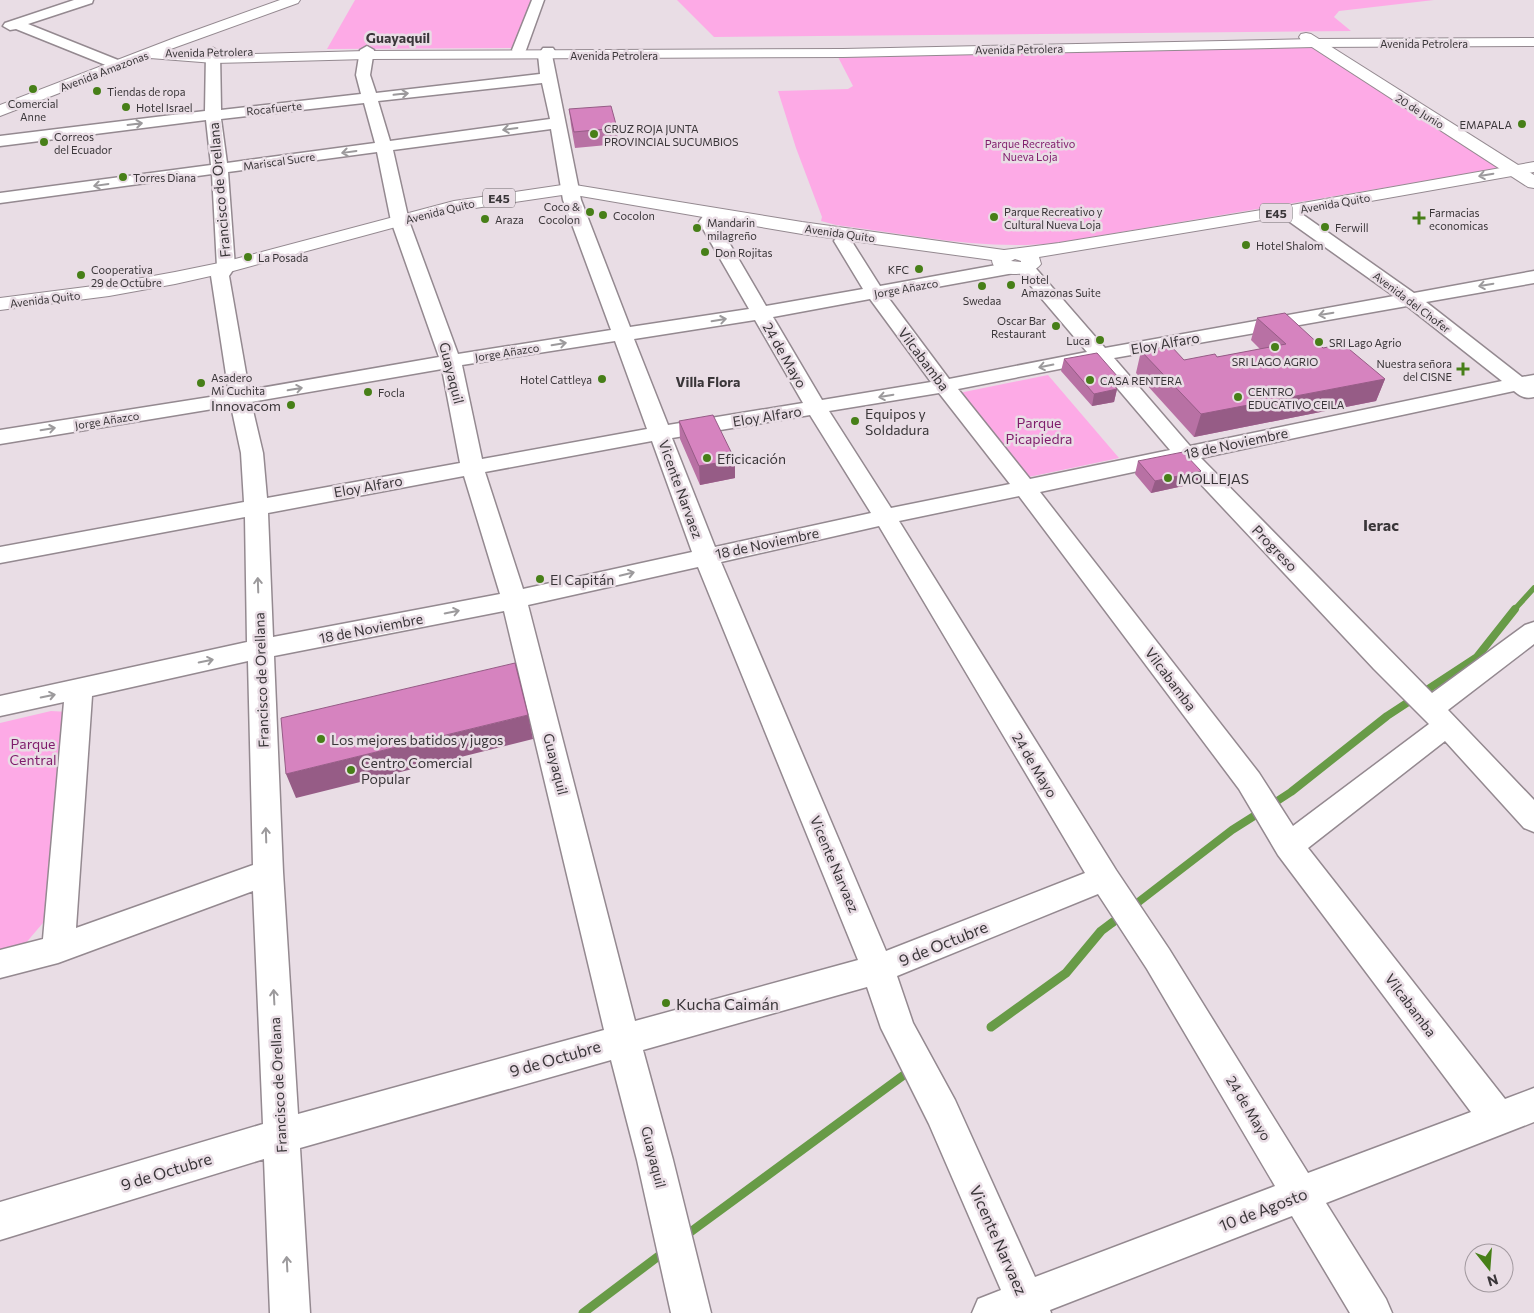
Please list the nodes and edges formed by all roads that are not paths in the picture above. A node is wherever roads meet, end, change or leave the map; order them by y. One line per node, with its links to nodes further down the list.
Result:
1 (87, 0): 5 (street)
2 (294, 0): 12 (main road, Avenida Amazonas)
3 (308, 0): 11 (main road)
4 (538, 0): 10 (street)
5 (16, 24): 6 (street); 16 (street)
6 (0, 30)
7 (1534, 36): 8 (main road, Avenida Petrolera)
8 (1315, 40): 9 (main road, Avenida Petrolera); 14 (main road, Avenida Petrolera); 25 (main road, 20 de Junio)
9 (1534, 42)
10 (519, 50): 13 (main road, Avenida Petrolera); 14 (main road, Avenida Petrolera)
11 (195, 52): 12 (main road, Avenida Petrolera); 15 (main road, Avenida Petrolera)
12 (149, 53): 15 (main road, Avenida Petrolera); 16 (main road, Avenida Amazonas)
13 (366, 53): 14 (main road, Avenida Petrolera); 15 (main road, Avenida Petrolera); 18 (street, Guayaquil)
14 (546, 53): 17 (street, Vicente Narvaez)
15 (214, 55): 20 (street, Francisco de Orellana)
16 (118, 65): 19 (main road, Avenida Amazonas)
17 (548, 78): 18 (street, Rocafuerte, one-way to 17); 21 (street, Vicente Narvaez)
18 (370, 97): 20 (street, Rocafuerte); 23 (street, Guayaquil)
19 (0, 111)
20 (213, 115): 22 (street, Rocafuerte, one-way to 20); 24 (street, Francisco de Orellana)
21 (558, 123): 23 (street, Mariscal Sucre, one-way to 23); 26 (street, Vicente Narvaez)
22 (0, 141)
23 (384, 147): 24 (street, Mariscal Sucre, one-way to 24); 30 (street, Guayaquil)
24 (220, 169): 27 (street, Mariscal Sucre, one-way to 27); 33 (street, Francisco de Orellana)
25 (1529, 175): 28 (main road, Avenida Quito / E45)
26 (571, 195): 29 (main road, Avenida Quito / E45); 30 (main road, Avenida Quito / E45); 40 (street, Vicente Narvaez)
27 (0, 198)
28 (1293, 216): 32 (main road, Avenida Quito / E45); 36 (street, Avenida del Chofer)
29 (712, 218): 31 (main road, Avenida Quito / E45); 32 (main road, Avenida Quito / E45); 38 (street, 24 de Mayo)
30 (403, 226): 33 (main road, Avenida Quito / E45); 42 (street, Guayaquil)
31 (843, 241): 32 (main road, Avenida Quito / E45); 35 (street, Vilcabamba)
32 (1015, 262): 35 (street, Jorge Añazco); 41 (street, Progreso)
33 (223, 271): 37 (main road, Avenida Quito / E45); 39 (main road, Avenida Quito / E45); 45 (street, Francisco de Orellana)
34 (1531, 280): 36 (street, Eloy Alfaro, one-way to 36)
35 (875, 293): 38 (street, Jorge Añazco); 43 (street, Vilcabamba)
36 (1410, 299): 41 (street, Eloy Alfaro, one-way to 41); 44 (street, Avenida del Chofer)
37 (0, 304)
38 (761, 313): 40 (street, Jorge Añazco, one-way to 38); 46 (street, 24 de Mayo)
39 (0, 316)
40 (624, 334): 42 (street, Jorge Añazco, one-way to 40); 47 (street, Vicente Narvaez)
41 (1100, 355): 43 (street, Eloy Alfaro, one-way to 43); 49 (street, Progreso)
42 (451, 360): 45 (street, Jorge Añazco, one-way to 42); 50 (street, Guayaquil)
43 (944, 386): 46 (street, Eloy Alfaro, one-way to 46); 51 (street, Vilcabamba)
44 (1529, 387): 49 (street, 18 de Noviembre)
45 (240, 398): 48 (street, Jorge Añazco, one-way to 45); 52 (street, Francisco de Orellana)
46 (816, 408): 47 (street, Eloy Alfaro); 53 (street, 24 de Mayo)
47 (661, 433): 50 (street, Eloy Alfaro); 55 (street, Vicente Narvaez)
48 (0, 437)
49 (1185, 454): 51 (street, 18 de Noviembre); 61 (street, Progreso)
50 (472, 467): 52 (street, Eloy Alfaro); 56 (street, Guayaquil)
51 (1025, 488): 53 (street, 18 de Noviembre); 63 (street, Vilcabamba)
52 (256, 507): 54 (street, Eloy Alfaro); 58 (street, Francisco de Orellana, one-way to 52)
53 (885, 517): 55 (street, 18 de Noviembre); 65 (street, 24 de Mayo)
54 (0, 555)
55 (706, 556): 56 (street, 18 de Noviembre, one-way to 55); 68 (street, Vicente Narvaez)
56 (514, 600): 58 (street, 18 de Noviembre, one-way to 56); 69 (street, Guayaquil)
57 (1534, 631): 61 (street)
58 (260, 649): 59 (street, 18 de Noviembre, one-way to 58); 64 (street, Francisco de Orellana, one-way to 58)
59 (79, 689): 60 (street, 18 de Noviembre, one-way to 59); 66 (street)
60 (0, 706)
61 (1438, 717): 62 (street, Progreso); 63 (street)
62 (1534, 820)
63 (1289, 846): 71 (street, Vilcabamba)
64 (268, 872): 66 (street); 72 (street, Francisco de Orellana, one-way to 64)
65 (1105, 879): 68 (street, 9 de Octubre); 73 (street, 24 de Mayo)
66 (58, 949): 67 (street)
67 (0, 964)
68 (878, 969): 69 (street, 9 de Octubre); 76 (street, Vicente Narvaez)
69 (622, 1039): 72 (street, 9 de Octubre); 75 (street, Guayaquil)
70 (1534, 1104): 71 (street, 10 de Agosto)
71 (1498, 1118): 73 (street, 10 de Agosto)
72 (281, 1136): 74 (street, 9 de Octubre); 77 (street, Francisco de Orellana, one-way to 72)
73 (1301, 1195): 76 (street, 10 de Agosto); 79 (street, 24 de Mayo)
74 (0, 1221)
75 (687, 1296)
76 (1029, 1307): 78 (street, 10 de Agosto)
77 (290, 1313)
78 (992, 1313)
79 (1372, 1313)

